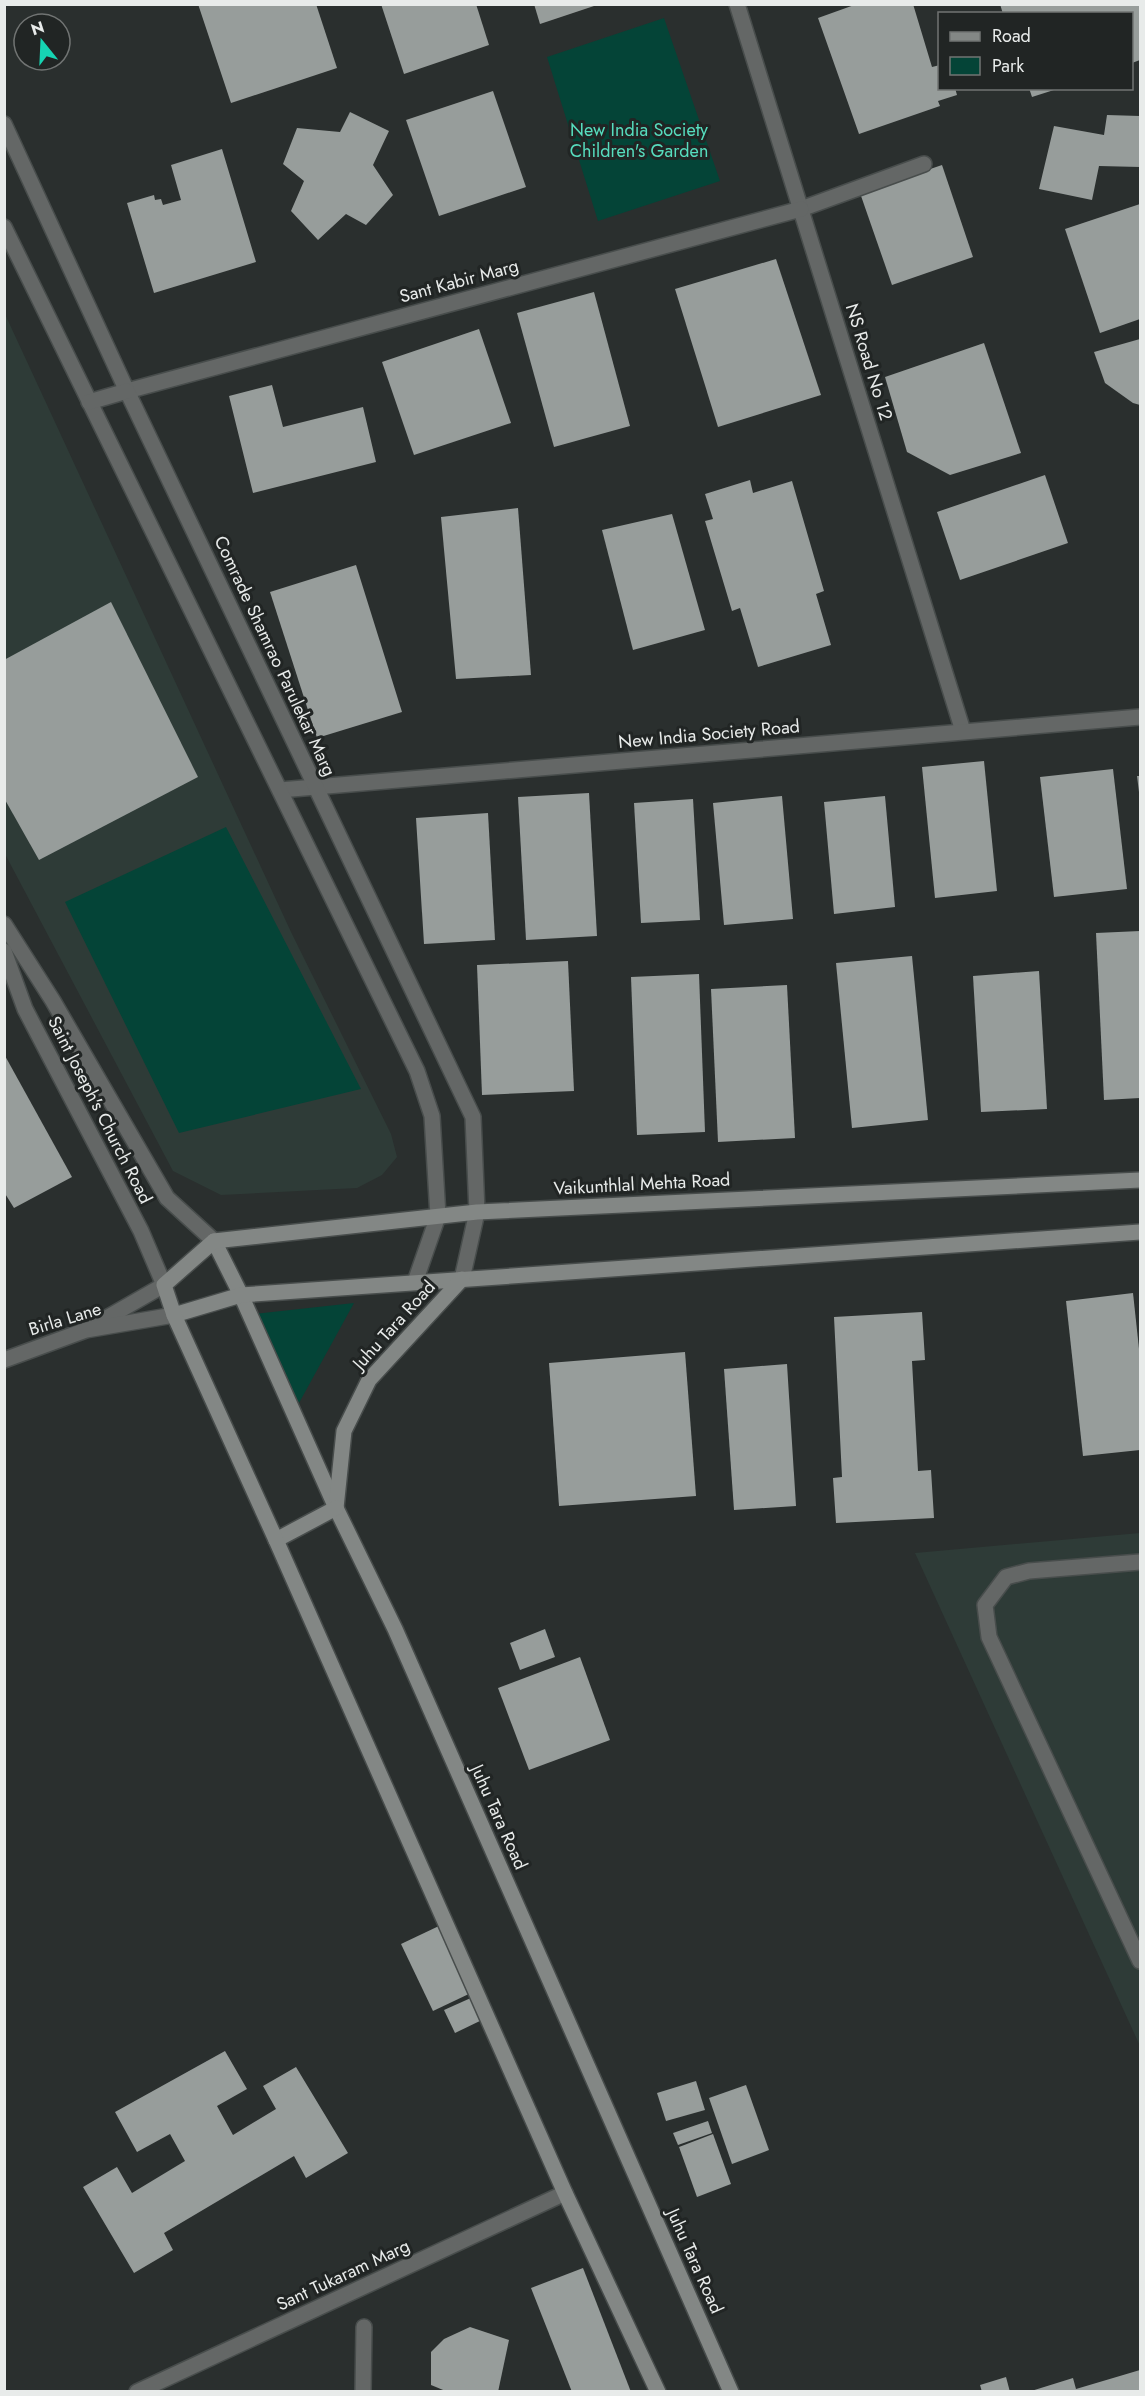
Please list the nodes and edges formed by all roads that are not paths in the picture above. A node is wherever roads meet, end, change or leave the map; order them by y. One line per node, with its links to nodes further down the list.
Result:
1 (737, 4): 4 (street, NS Road No 12)
2 (4, 124): 6 (street, Comrade Shamrao Parulekar Marg)
3 (924, 164): 4 (street, Sant Kabir Marg)
4 (801, 209): 6 (street, Sant Kabir Marg); 9 (street, NS Road No 12)
5 (4, 228): 7 (street)
6 (128, 391): 7 (street, Sant Kabir Marg); 10 (street, Comrade Shamrao Parulekar Marg)
7 (89, 402): 11 (street)
8 (1140, 717): 9 (street, New India Society Road)
9 (963, 731): 10 (street, New India Society Road)
10 (316, 787): 11 (street, New India Society Road); 15 (street, Comrade Shamrao Parulekar Marg)
11 (280, 790): 16 (street)
12 (4, 924): 18 (street)
13 (4, 951): 21 (street, Saint Joseph's Church Road)
14 (1140, 1180): 15 (main road, Vaikunthlal Mehta Road)
15 (477, 1212): 16 (main road, Vaikunthlal Mehta Road); 19 (street, Comrade Shamrao Parulekar Marg)
16 (438, 1216): 18 (main road, Vaikunthlal Mehta Road); 20 (street)
17 (1140, 1232): 19 (main road)
18 (214, 1241): 21 (main road); 22 (main road)
19 (462, 1279): 20 (main road); 26 (main road, Juhu Tara Road)
20 (415, 1282): 22 (main road)
21 (164, 1285): 23 (main road); 24 (street)
22 (241, 1295): 23 (main road); 26 (main road)
23 (174, 1315): 24 (street, Birla Lane); 27 (main road)
24 (86, 1330): 25 (street, Birla Lane)
25 (4, 1360)
26 (336, 1508): 27 (main road); 35 (main road, Juhu Tara Road)
27 (276, 1540): 30 (main road)
28 (1140, 1563): 29 (street)
29 (1140, 1961)
30 (565, 2193): 32 (street, Sant Tukaram Marg); 34 (main road)
31 (364, 2327): 33 (street)
32 (137, 2391)
33 (363, 2391)
34 (658, 2391)
35 (731, 2391)

